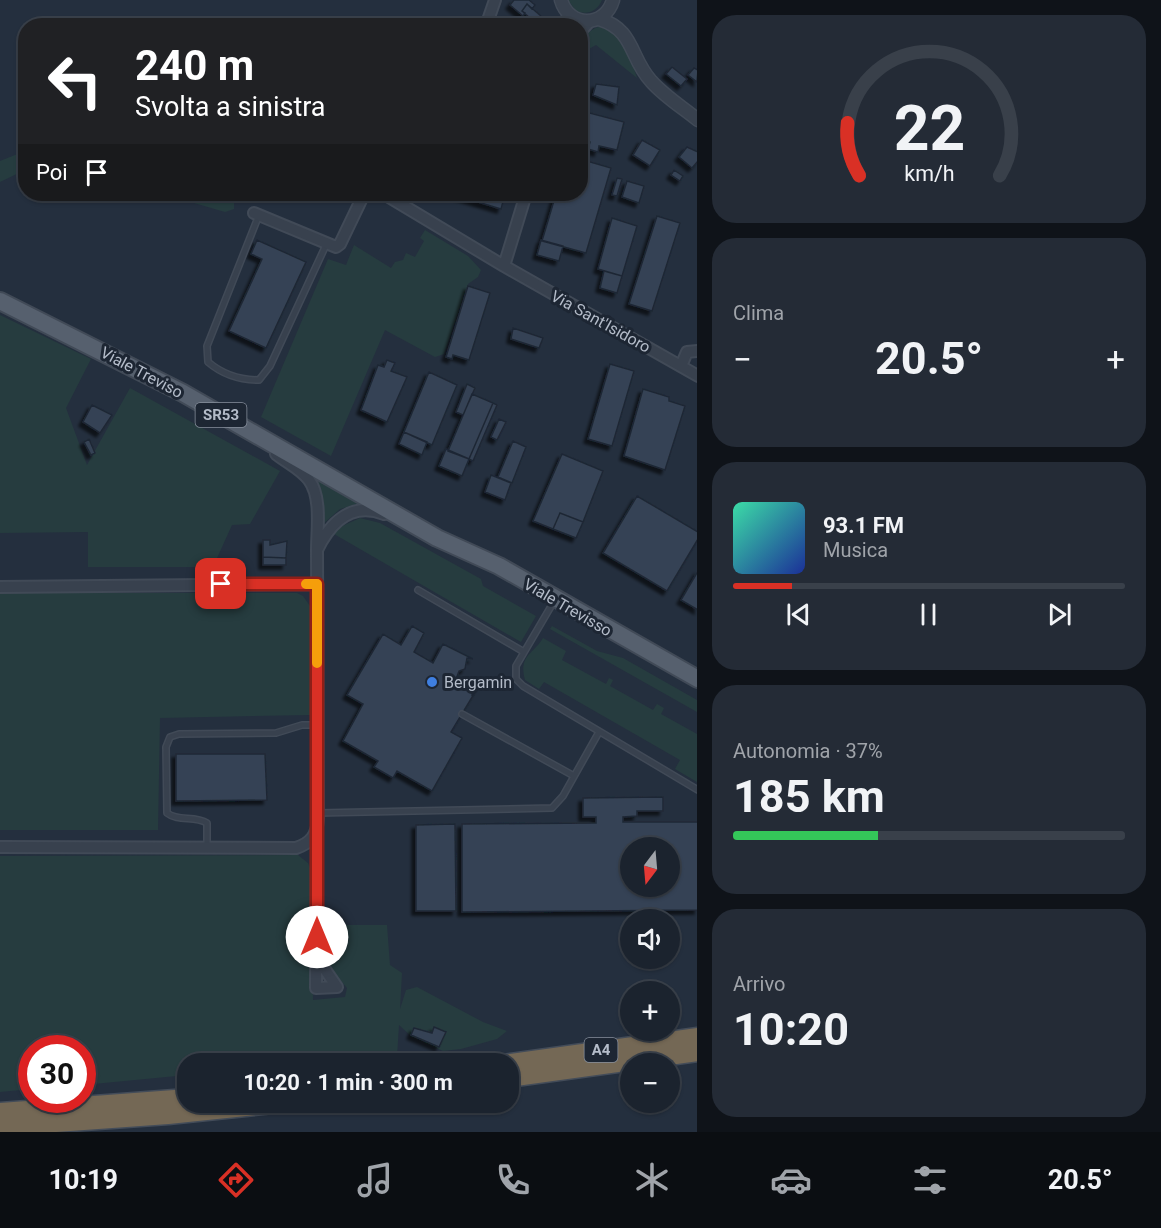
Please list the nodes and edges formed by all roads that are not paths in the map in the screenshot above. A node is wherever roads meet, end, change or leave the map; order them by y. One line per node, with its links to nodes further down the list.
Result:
1 (495, 0): 4 (street)
2 (561, 0): 5 (street)
3 (613, 1): 7 (street); 9 (street)
4 (489, 18)
5 (569, 18)
6 (588, 21): 7 (street)
7 (594, 21): 8 (street); 9 (street)
8 (588, 26)
9 (622, 31): 10 (street)
10 (697, 119)
11 (361, 201): 15 (street)
12 (396, 201): 16 (street, Via Sant'Isidoro)
13 (524, 201): 16 (street)
14 (256, 214): 15 (street); 15 (lane)
15 (326, 245)
16 (504, 266): 19 (street, Via Sant'Isidoro)
17 (0, 301): 21 (main road, Viale Treviso / SR53)
18 (697, 351): 19 (street)
19 (681, 366): 20 (street, Via Sant'Isidoro)
20 (697, 375)
21 (183, 393): 22 (main road, Viale Treviso / SR53); 23 (street)
22 (437, 538): 23 (street); 24 (main road, Viale Trevisso / SR53); 28 (main road)
23 (317, 550): 25 (street)
24 (498, 566): 28 (lane); 29 (main road, Viale Trevisso / SR53)
25 (317, 584): 26 (street); 36 (street)
26 (0, 586)
27 (418, 590): 30 (lane)
28 (550, 608): 29 (lane); 30 (lane); 34 (main road)
29 (598, 624): 31 (main road, Viale Trevisso / SR53)
30 (524, 651): 37 (lane)
31 (676, 667): 32 (street); 33 (main road, Viale Trevisso / SR53)
32 (697, 669)
33 (697, 678)
34 (697, 686)
35 (462, 714): 38 (lane)
36 (318, 724): 40 (street); 42 (lane)
37 (599, 732): 38 (lane); 39 (lane)
38 (574, 776): 40 (lane)
39 (697, 789)
40 (318, 813): 41 (street)
41 (317, 831): 42 (street); 44 (street)
42 (207, 846): 43 (street)
43 (0, 847)
44 (318, 958)
45 (697, 1037): 47 (highway, A4)
46 (697, 1052): 48 (highway, A4)
47 (519, 1062)
48 (519, 1076)
49 (177, 1099): 50 (highway)
50 (0, 1112)
51 (187, 1113): 52 (highway)
52 (0, 1127)

